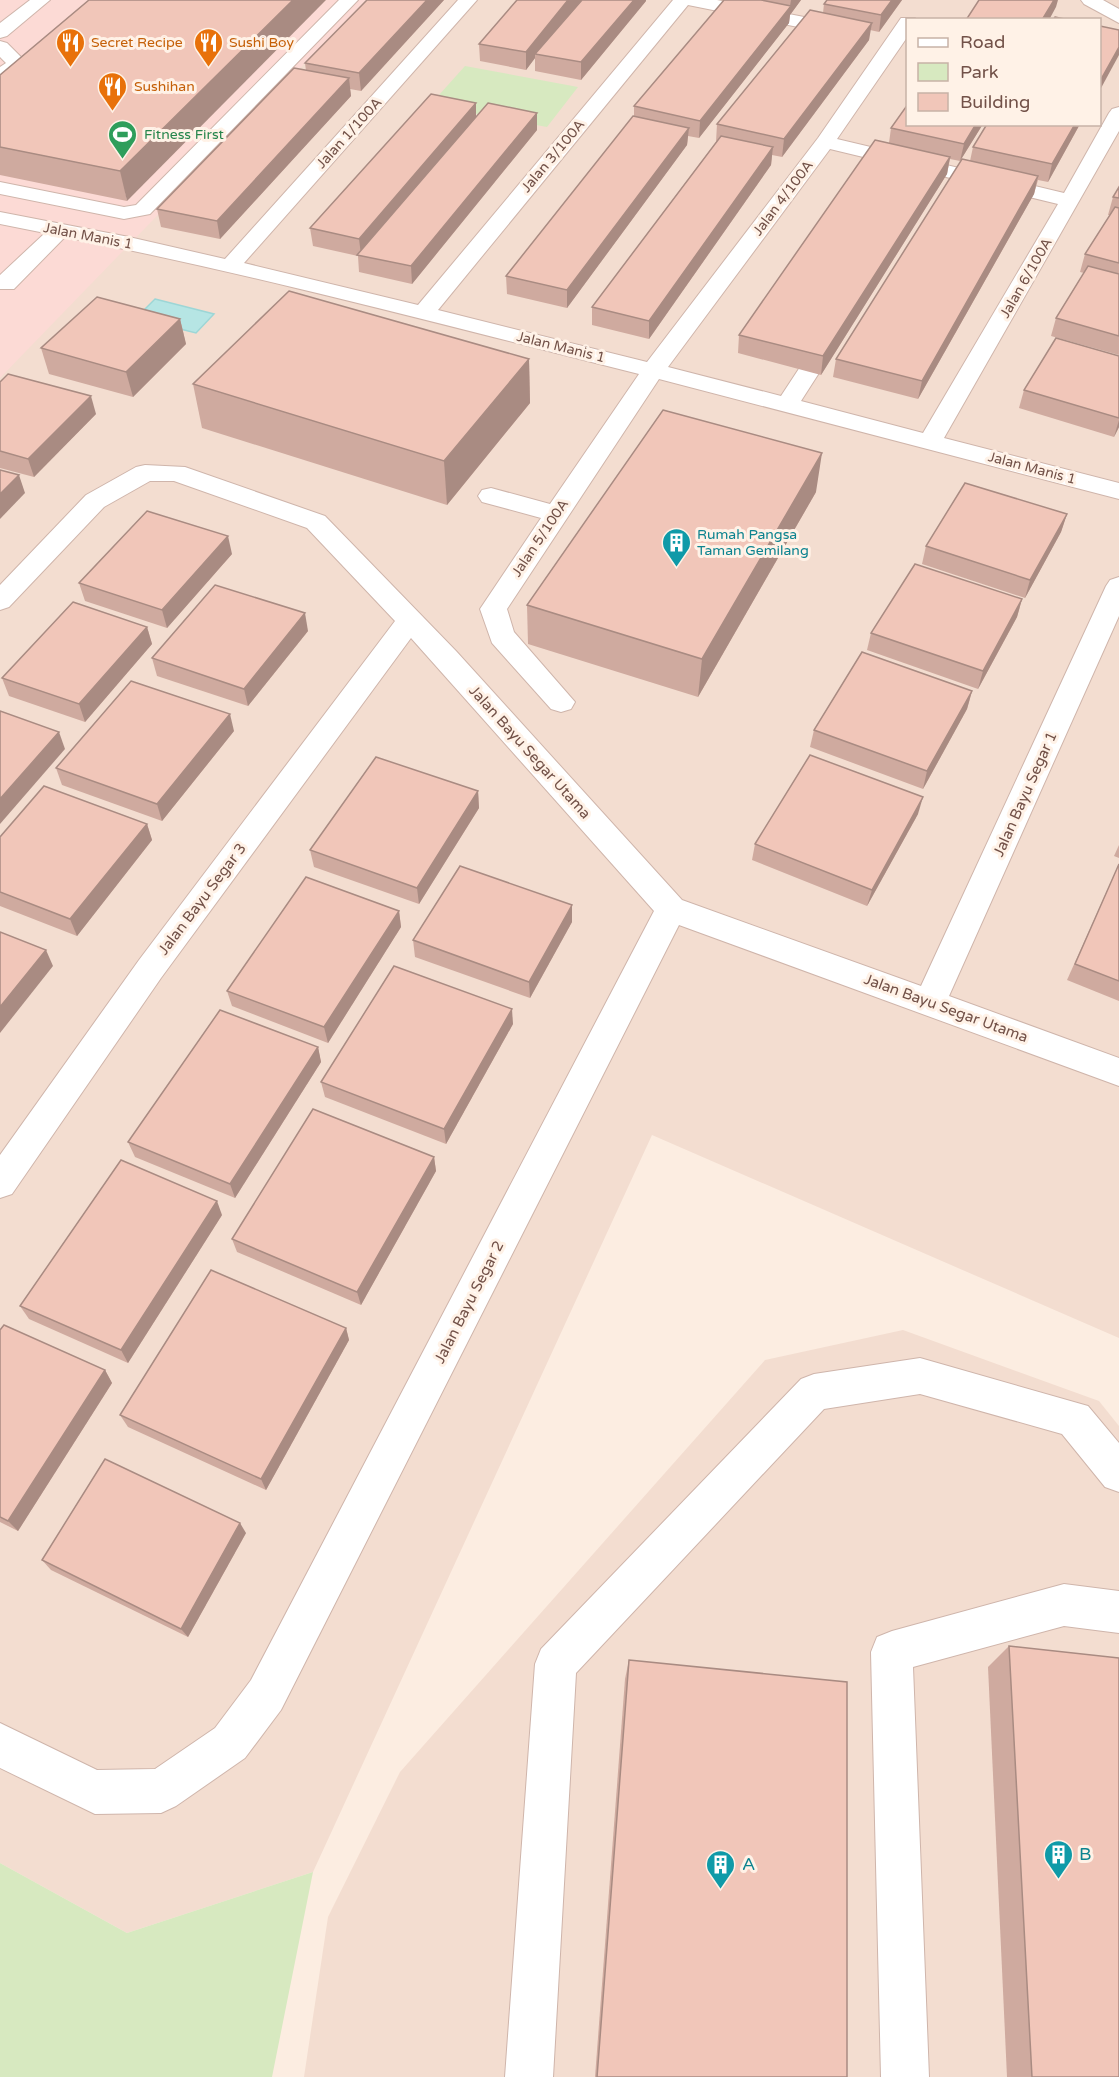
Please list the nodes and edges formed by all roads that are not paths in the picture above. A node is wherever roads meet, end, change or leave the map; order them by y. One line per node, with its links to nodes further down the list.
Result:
1 (41, 0): 7 (street)
2 (349, 0): 18 (street)
3 (468, 0): 23 (street, Jalan 1/100A)
4 (683, 0): 25 (street, Jalan 3/100A)
5 (688, 0): 11 (street)
6 (1090, 0): 8 (street)
7 (8, 17): 10 (street)
8 (1119, 17)
9 (906, 24): 11 (street, Jalan 4/100A)
10 (0, 32)
11 (895, 40): 15 (street, Jalan 4/100A)
12 (0, 47): 13 (street)
13 (0, 77)
14 (1119, 113): 20 (street, Jalan 6/100A)
15 (825, 142): 16 (street); 27 (street, Jalan 4/100A)
16 (946, 161): 19 (street); 20 (street)
17 (16, 171): 18 (street)
18 (0, 187)
19 (928, 190)
20 (1070, 201): 29 (street, Jalan 6/100A)
21 (0, 218): 22 (street, Jalan Manis 1)
22 (59, 231): 23 (street, Jalan Manis 1); 24 (street)
23 (230, 266): 25 (street, Jalan Manis 1)
24 (2, 285)
25 (423, 313): 27 (street, Jalan Manis 1)
26 (844, 317): 28 (street)
27 (653, 370): 28 (street, Jalan Manis 1); 32 (street, Jalan 5/100A)
28 (787, 405): 29 (street, Jalan Manis 1)
29 (930, 442): 30 (street, Jalan Manis 1)
30 (1119, 491)
31 (491, 496): 32 (street)
32 (556, 514): 36 (street, Jalan 5/100A)
33 (1119, 586): 38 (street, Jalan Bayu Segar 1)
34 (0, 601): 35 (street, Jalan Bayu Segar Utama)
35 (410, 620): 37 (street, Jalan Bayu Segar Utama); 40 (street, Jalan Bayu Segar 3)
36 (561, 702)
37 (671, 909): 38 (street, Jalan Bayu Segar Utama); 43 (street, Jalan Bayu Segar 2)
38 (930, 1002): 39 (street, Jalan Bayu Segar Utama)
39 (1119, 1072)
40 (0, 1183)
41 (1119, 1473): 44 (street)
42 (1119, 1612): 45 (street)
43 (0, 1745)
44 (529, 2077)
45 (905, 2077)

